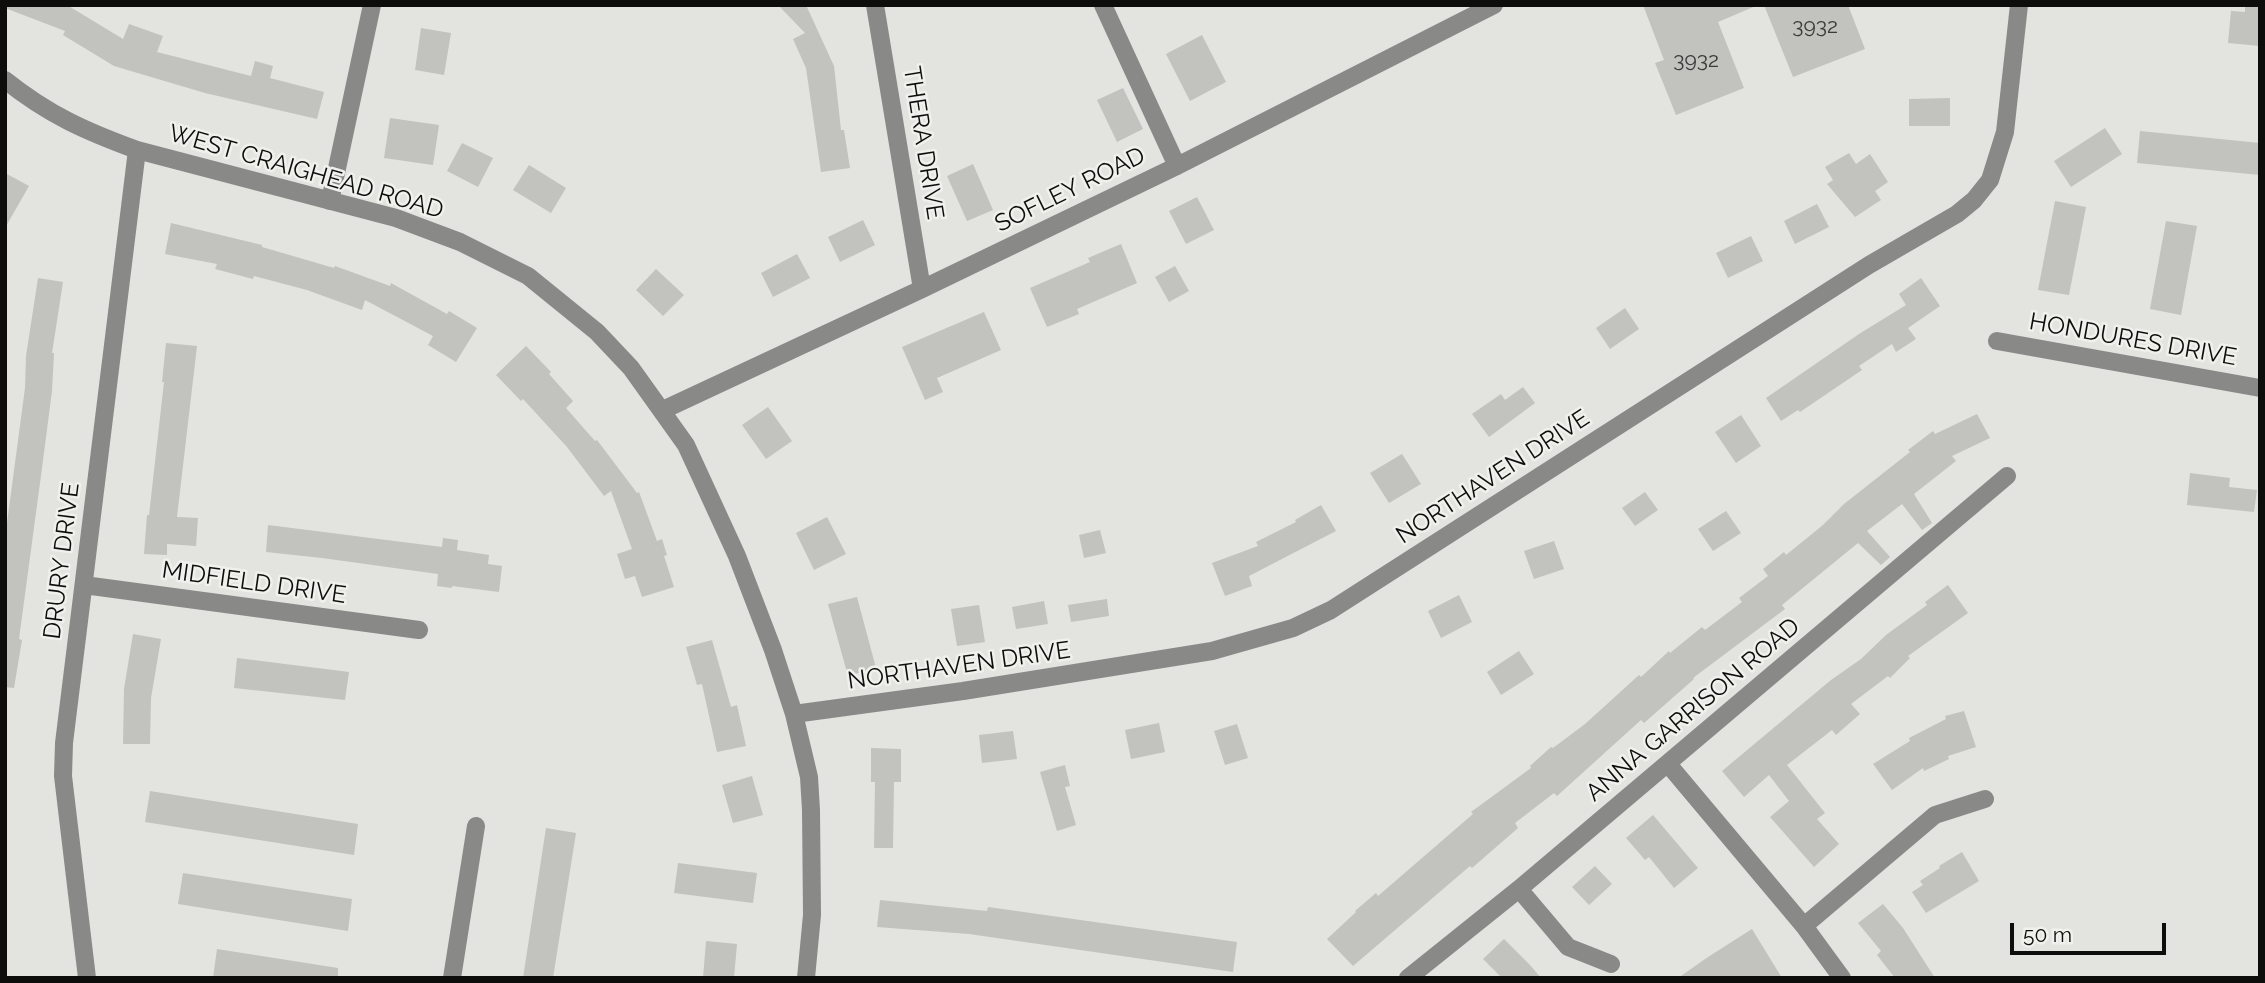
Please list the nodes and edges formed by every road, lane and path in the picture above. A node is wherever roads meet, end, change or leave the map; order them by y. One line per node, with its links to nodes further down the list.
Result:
1 (372, 5): 9 (street)
2 (874, 5): 10 (street, THERA DRIVE)
3 (1103, 5): 8 (street)
4 (1494, 5): 8 (street, SOFLEY ROAD)
5 (2019, 5): 17 (street, NORTHAVEN DRIVE)
6 (5, 80): 7 (street, WEST CRAIGHEAD ROAD)
7 (137, 150): 9 (street, WEST CRAIGHEAD ROAD); 15 (street, DRURY DRIVE)
8 (1177, 166): 10 (street, SOFLEY ROAD)
9 (330, 201): 13 (street, WEST CRAIGHEAD ROAD)
10 (922, 289): 13 (street, SOFLEY ROAD)
11 (1997, 341): 12 (street, HONDURES DRIVE)
12 (2260, 388)
13 (663, 410): 17 (street, WEST CRAIGHEAD ROAD)
14 (2007, 476): 18 (street, ANNA GARRISON ROAD)
15 (83, 585): 16 (street, MIDFIELD DRIVE); 24 (street, DRURY DRIVE)
16 (419, 630)
17 (794, 714): 26 (street, WEST CRAIGHEAD ROAD)
18 (1668, 764): 21 (street, ANNA GARRISON ROAD); 22 (street)
19 (1985, 799): 22 (street)
20 (476, 826): 25 (street)
21 (1519, 889): 23 (street); 27 (street, ANNA GARRISON ROAD)
22 (1804, 926): 28 (street)
23 (1611, 964)
24 (87, 978)
25 (452, 978)
26 (806, 978)
27 (1408, 978)
28 (1842, 978)

